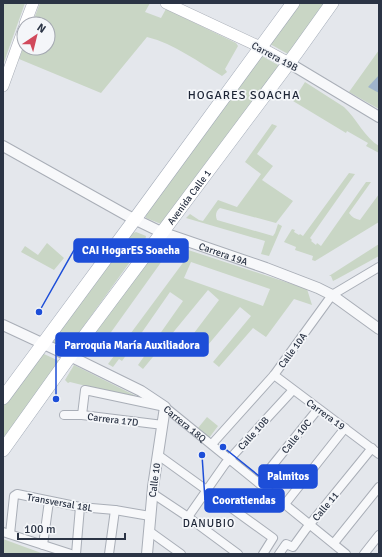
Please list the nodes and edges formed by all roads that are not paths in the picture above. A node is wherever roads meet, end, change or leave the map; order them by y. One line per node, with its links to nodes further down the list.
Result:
1 (33, 3): 5 (main road)
2 (166, 3): 6 (main road, Carrera 19B)
3 (293, 3): 6 (main road)
4 (332, 3): 8 (main road, Avenida Calle 1)
5 (29, 16)
6 (260, 48): 8 (main road, Carrera 19B); 12 (main road)
7 (16, 50): 9 (main road)
8 (289, 63): 10 (street, Carrera 19B); 13 (main road, Avenida Calle 1)
9 (3, 86)
10 (379, 117)
11 (3, 146): 12 (street, Carrera 19A)
12 (135, 220): 13 (street, Carrera 19A); 18 (main road)
13 (161, 232): 15 (street, Carrera 19A); 19 (main road, Avenida Calle 1)
14 (379, 267): 15 (street, Calle 10A)
15 (332, 295): 17 (street, Carrera 19A); 20 (street, Calle 10A)
16 (3, 325): 18 (street, Carrera 18Q)
17 (379, 329)
18 (43, 344): 19 (street, Carrera 18Q); 22 (main road)
19 (70, 356): 23 (street, Carrera 18Q); 31 (main road, Avenida Calle 1)
20 (274, 375): 21 (street, Carrera 19); 29 (street, Calle 10A)
21 (292, 390): 24 (street, Carrera 19); 34 (street, Calle 10B)
22 (3, 398)
23 (165, 407): 26 (street); 27 (street, Calle 10); 29 (street, Carrera 18Q)
24 (318, 409): 28 (street, Carrera 19); 35 (street, Calle 10C)
25 (64, 415): 26 (street, Carrera 17D)
26 (82, 416): 27 (street, Carrera 17D)
27 (163, 425): 33 (street, Calle 10)
28 (345, 428): 30 (street, Carrera 19); 40 (street)
29 (212, 444): 34 (street, Carrera 18Q)
30 (372, 448): 32 (street, Carrera 19); 45 (street, Calle 11)
31 (3, 450)
32 (379, 454)
33 (158, 455): 37 (street); 38 (street, Calle 10)
34 (230, 459): 35 (street, Carrera 18Q); 37 (street, Calle 10B)
35 (259, 482): 40 (street, Carrera 18Q)
36 (379, 487): 49 (street)
37 (206, 490): 44 (street, Calle 10B); 51 (street)
38 (152, 493): 43 (street, Calle 10); 44 (street)
39 (49, 501): 41 (street, Transversal 18L); 47 (street, Transversal 18L); 50 (street)
40 (285, 504): 45 (street, Carrera 18Q)
41 (80, 506): 42 (street, Transversal 18L); 53 (street)
42 (115, 510): 43 (street, Transversal 18L); 54 (street)
43 (150, 516): 46 (street, Calle 10)
44 (188, 517): 57 (street)
45 (310, 524): 49 (street, Carrera 18Q); 58 (street, Calle 11)
46 (149, 531): 55 (street, Calle 10); 56 (street)
47 (6, 533): 50 (street)
48 (379, 535): 60 (street)
49 (334, 543): 59 (street, Carrera 18Q)
50 (43, 545): 52 (street)
51 (265, 551): 58 (street)
52 (71, 554)
53 (76, 554)
54 (109, 554)
55 (147, 554)
56 (181, 554)
57 (238, 554)
58 (278, 554)
59 (346, 554)
60 (364, 554)

